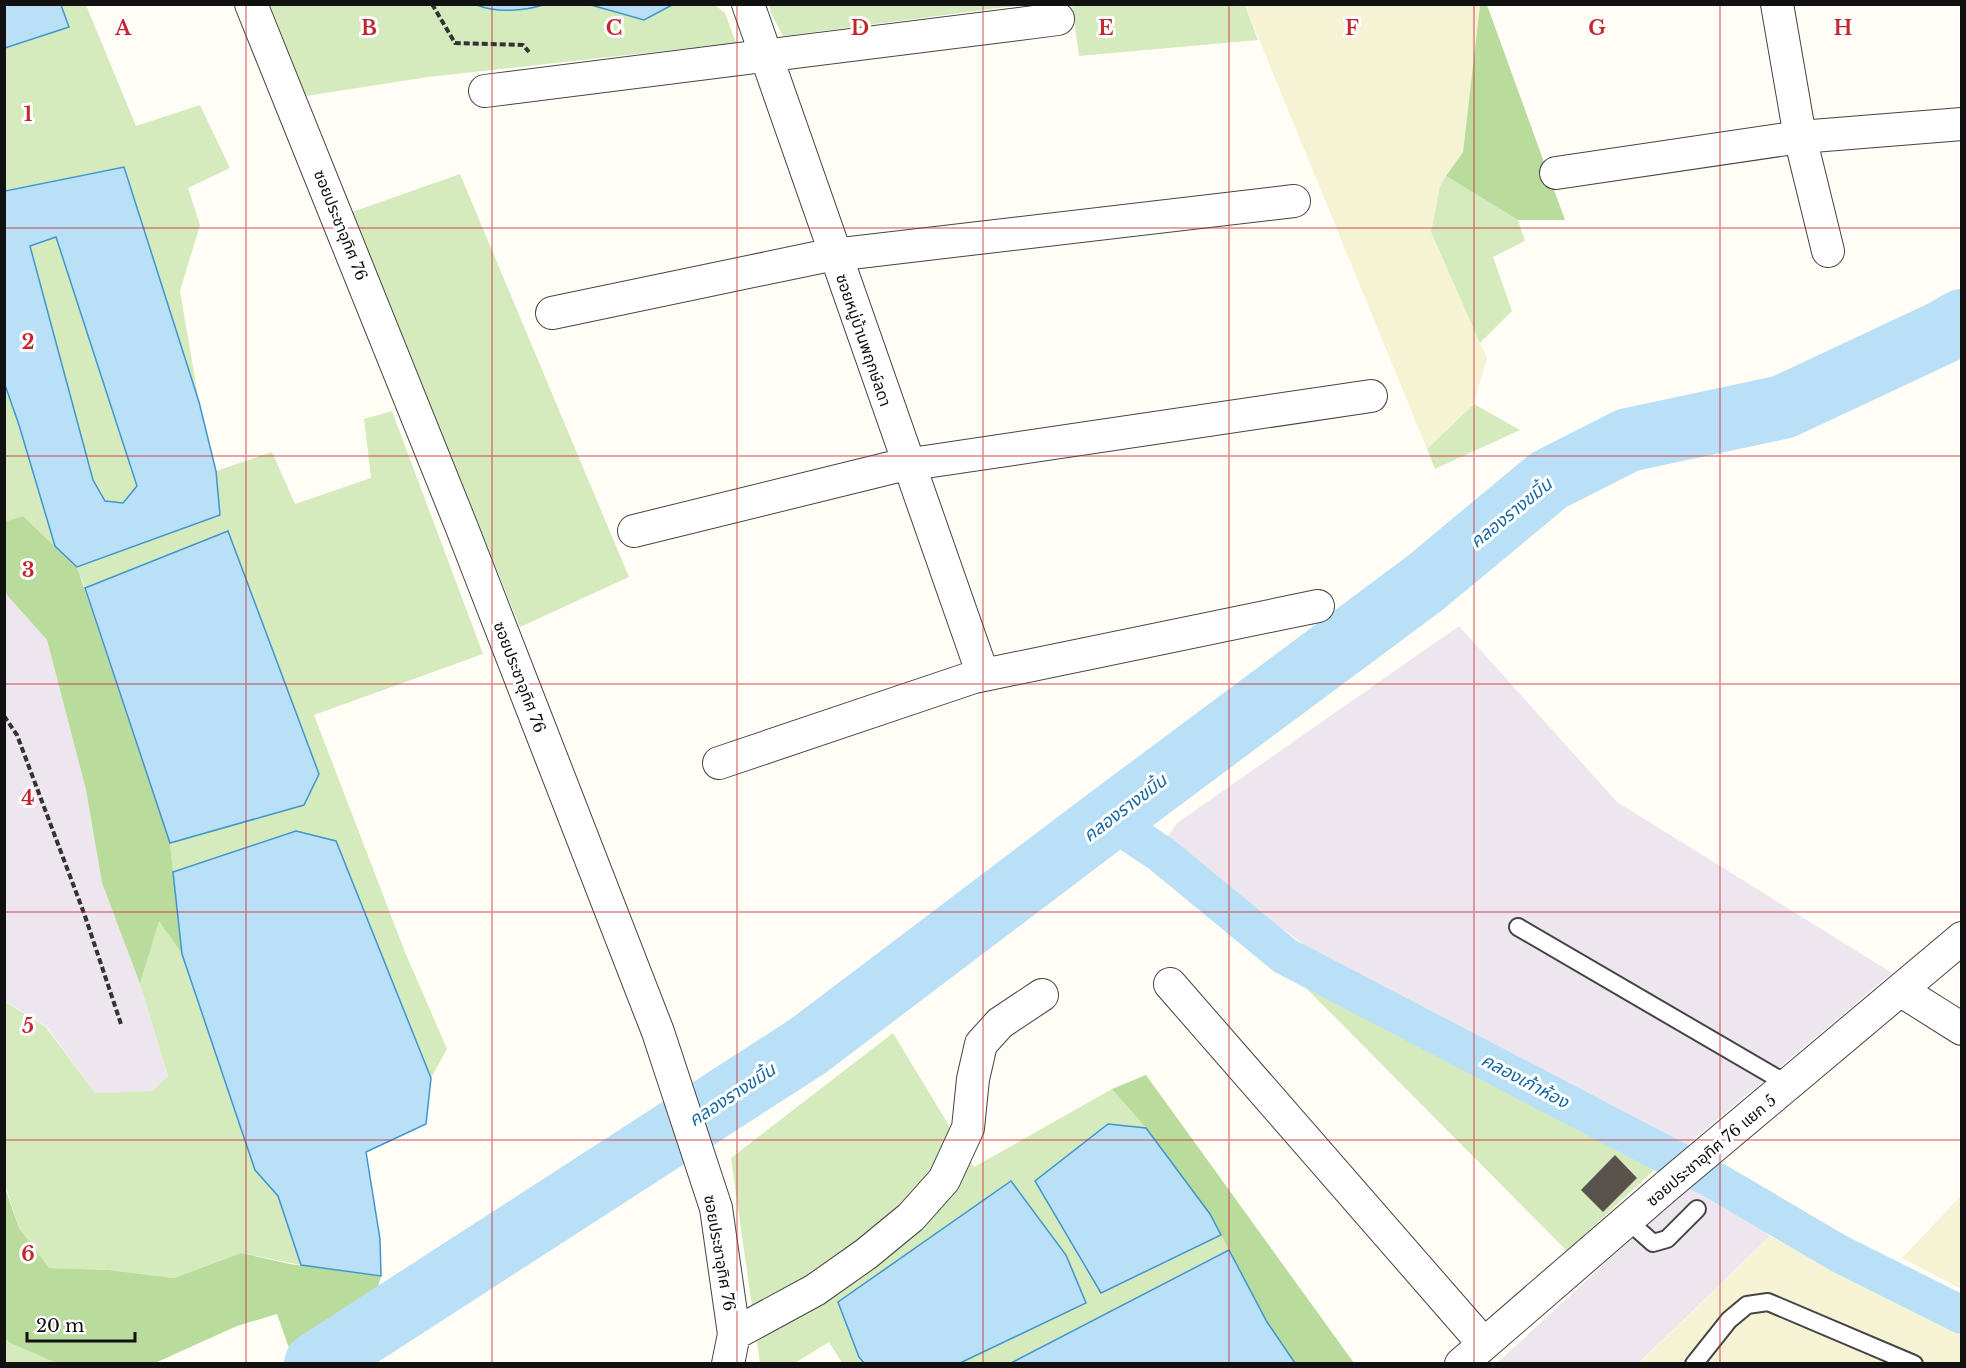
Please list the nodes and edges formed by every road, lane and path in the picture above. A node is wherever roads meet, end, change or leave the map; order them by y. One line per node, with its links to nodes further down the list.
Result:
1 (251, 4): 33 (street, ซอยประชาอุทิศ 76)
2 (432, 4): 7 (path)
3 (748, 4): 6 (street, ซอยหมู่บ้านพฤกษ์ลดา)
4 (1777, 4): 10 (street)
5 (1058, 19): 6 (street)
6 (765, 56): 7 (street); 14 (street, ซอยหมู่บ้านพฤกษ์ลดา)
7 (551, 83): 8 (street)
8 (485, 91)
9 (1962, 124): 10 (street)
10 (1800, 137): 11 (street); 13 (street)
11 (1556, 173)
12 (1294, 201): 14 (street)
13 (1828, 251)
14 (834, 255): 15 (street); 17 (street, ซอยหมู่บ้านพฤกษ์ลดา)
15 (552, 313)
16 (1371, 396): 17 (street)
17 (908, 464): 18 (street); 20 (street, ซอยหมู่บ้านพฤกษ์ลดา)
18 (633, 531)
19 (1318, 606): 20 (street)
20 (983, 675): 22 (street)
21 (4, 716): 28 (path)
22 (718, 763)
23 (1518, 927): 30 (lane)
24 (1962, 938): 26 (street, ซอยประชาอุทิศ 76 แยก 5)
25 (1170, 984): 34 (street)
26 (1900, 990): 29 (street); 30 (street, ซอยประชาอุทิศ 76 แยก 5)
27 (1042, 995): 33 (street)
28 (121, 1024)
29 (1962, 1029)
30 (1789, 1085): 32 (street, ซอยประชาอุทิศ 76 แยก 5)
31 (1698, 1209): 32 (lane)
32 (1627, 1220): 34 (street, ซอยประชาอุทิศ 76 แยก 5)
33 (731, 1349)
34 (1472, 1354)
35 (1694, 1364): 36 (lane)
36 (1914, 1364)

